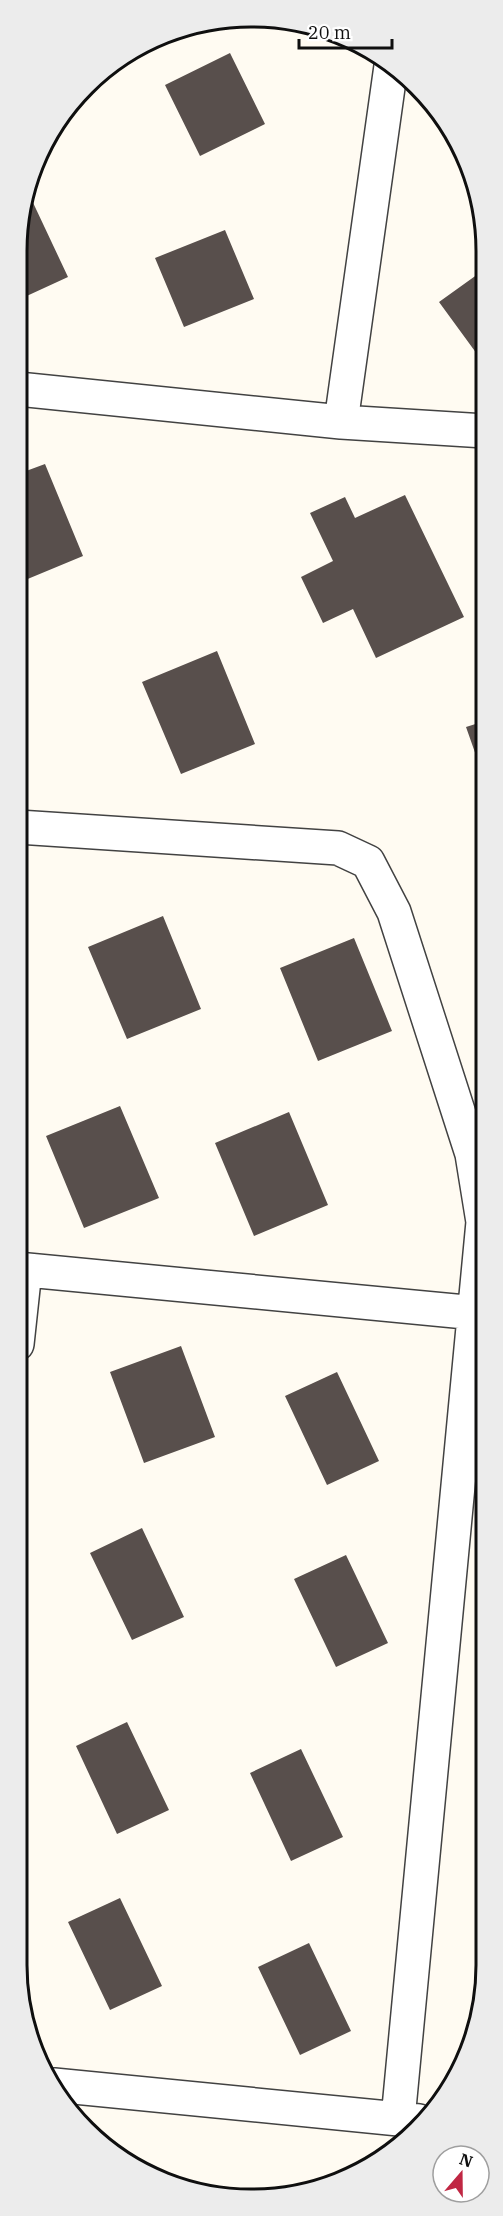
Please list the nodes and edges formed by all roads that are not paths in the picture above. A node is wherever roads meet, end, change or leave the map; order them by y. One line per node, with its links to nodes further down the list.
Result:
1 (390, 75): 3 (street)
2 (27, 390): 3 (street)
3 (341, 422): 4 (street)
4 (476, 430)
5 (27, 828): 6 (street)
6 (476, 1182)
7 (27, 1271): 8 (street)
8 (476, 1313): 10 (street)
9 (63, 2086): 10 (street)
10 (410, 2120)

